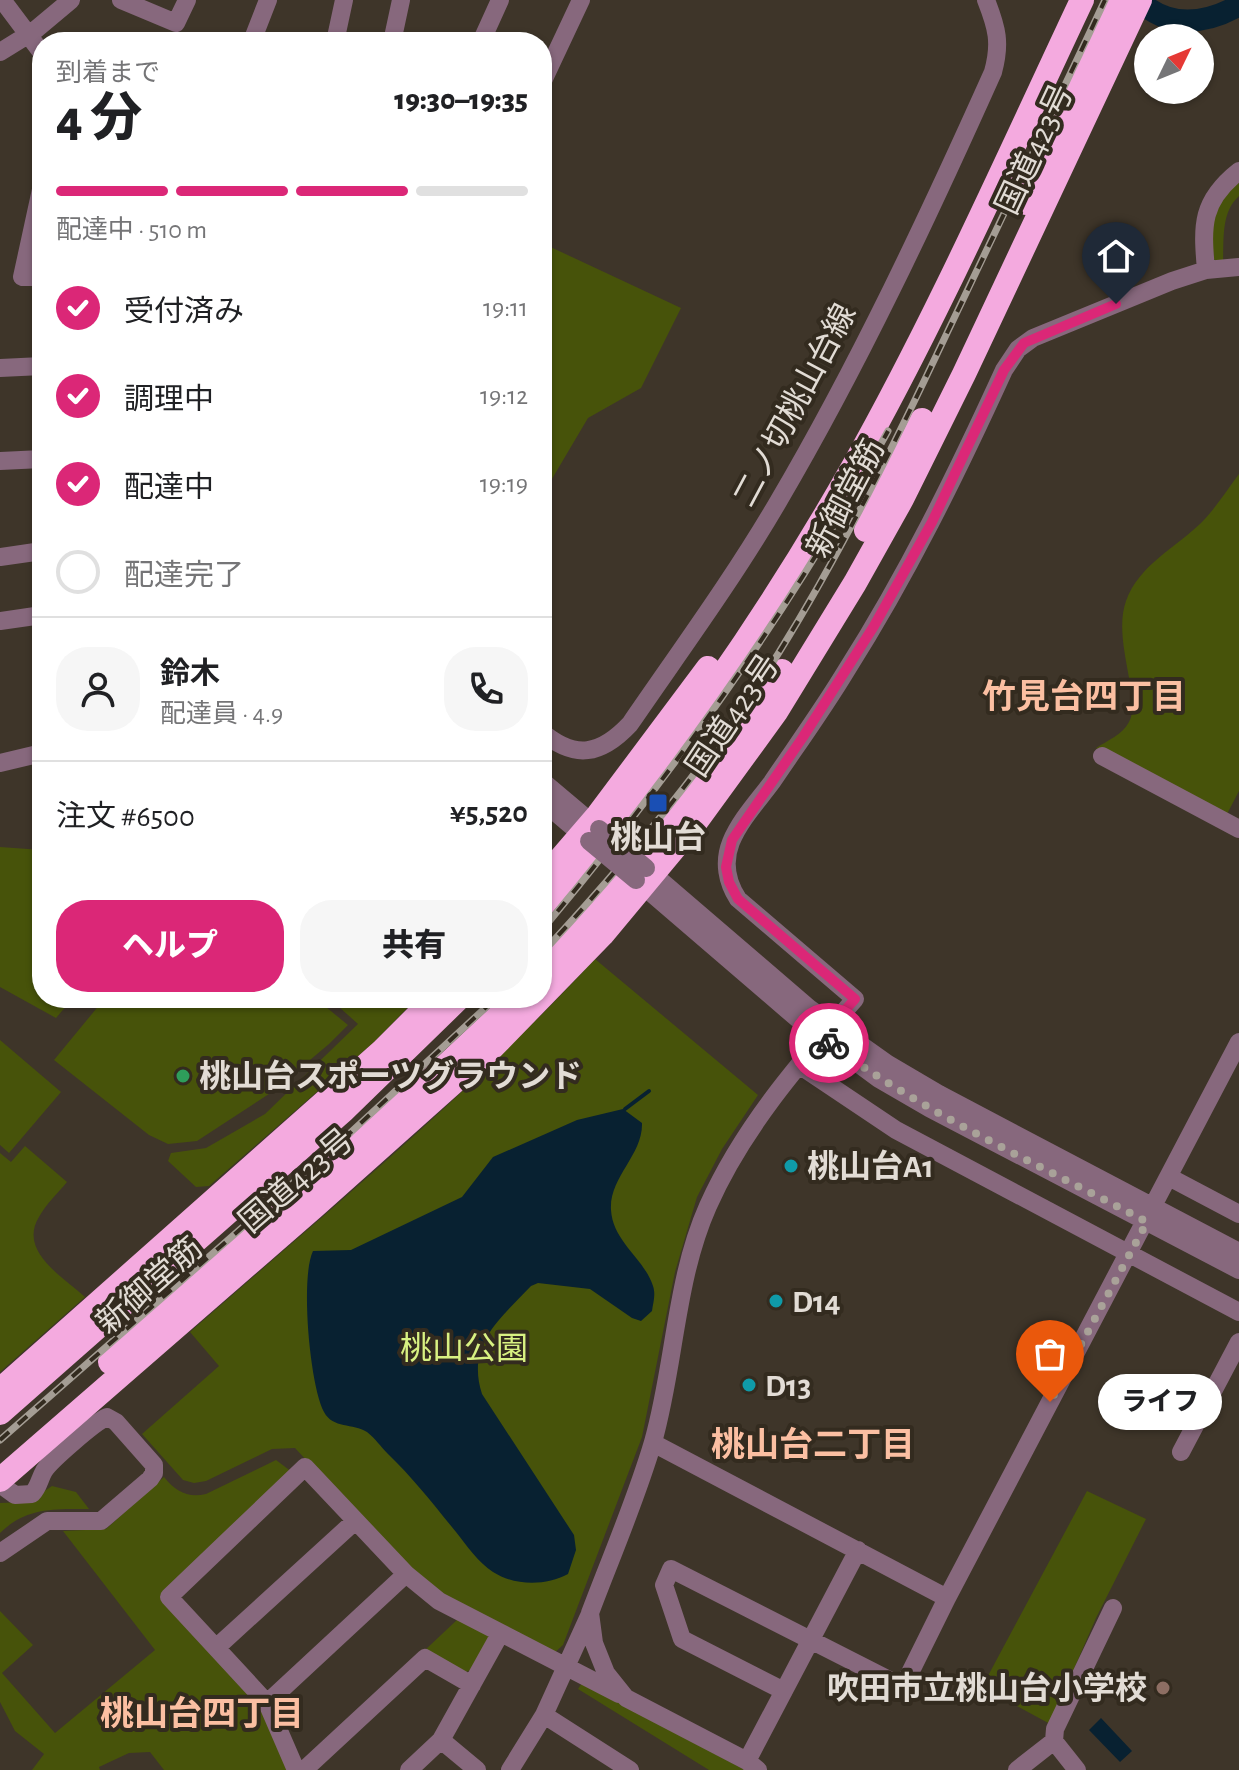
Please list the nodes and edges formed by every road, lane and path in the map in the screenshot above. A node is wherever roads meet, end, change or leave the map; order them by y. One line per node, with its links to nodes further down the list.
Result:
1 (71, 0): 18 (street)
2 (121, 0): 3 (street)
3 (187, 0)
4 (268, 0): 14 (street)
5 (344, 0): 15 (street)
6 (401, 0): 16 (street)
7 (500, 0): 17 (street)
8 (581, 0): 21 (street)
9 (986, 0): 39 (street, 二ノ切桃山台線)
10 (1066, 0): 29 (highway, 国道423号)
11 (1082, 0): 24 (highway, 新御堂筋)
12 (3, 1): 18 (street)
13 (1131, 5): 27 (highway, 新御堂筋); 32 (highway, 国道423号)
14 (256, 32)
15 (337, 32)
16 (394, 32)
17 (486, 32)
18 (27, 35): 19 (street); 20 (street)
19 (32, 41)
20 (0, 52)
21 (552, 62)
22 (1239, 171): 26 (street)
23 (32, 231): 28 (street)
24 (961, 259): 29 (highway); 49 (highway, 新御堂筋)
25 (1239, 267): 26 (street)
26 (1206, 270): 56 (street)
27 (994, 272): 32 (highway); 50 (highway, 新御堂筋)
28 (32, 277)
29 (901, 345): 46 (highway, 国道423号)
30 (32, 366): 31 (street)
31 (0, 368)
32 (964, 374): 48 (highway, 国道423号)
33 (32, 459): 34 (street)
34 (0, 461)
35 (32, 552): 36 (street)
36 (0, 557)
37 (32, 616): 38 (street)
38 (0, 621)
39 (552, 740)
40 (32, 755): 42 (street)
41 (1102, 756): 45 (street)
42 (0, 763)
43 (552, 792): 46 (street)
44 (552, 807): 46 (street)
45 (1239, 829)
46 (590, 832): 47 (highway, 国道423号); 48 (street, bridge)
47 (552, 870)
48 (645, 877): 51 (highway, 国道423号); 56 (street)
49 (552, 894)
50 (552, 962)
51 (552, 987)
52 (425, 1008): 65 (highway, 国道423号)
53 (449, 1008): 69 (highway, 新御堂筋)
54 (507, 1008): 71 (highway, 新御堂筋)
55 (532, 1008): 67 (highway, 国道423号)
56 (826, 1031): 58 (street); 61 (street)
57 (1239, 1042): 59 (street)
58 (799, 1065): 63 (street); 73 (street)
59 (1169, 1177): 60 (street); 61 (street)
60 (1239, 1214)
61 (1150, 1215): 62 (street); 63 (street); 64 (street)
62 (1239, 1252)
63 (1130, 1253): 66 (street); 81 (street)
64 (1239, 1270)
65 (127, 1279): 69 (highway); 70 (highway, 国道423号)
66 (1239, 1312)
67 (174, 1329): 71 (highway); 76 (highway, 国道423号)
68 (1239, 1342): 74 (street)
69 (33, 1384): 72 (highway, 新御堂筋)
70 (0, 1390)
71 (56, 1410): 75 (highway, 新御堂筋)
72 (0, 1413)
73 (653, 1443): 78 (street); 83 (street)
74 (1181, 1452)
75 (0, 1458)
76 (0, 1482): 79 (street)
77 (355, 1521): 80 (street); 86 (street); 86 (street)
78 (858, 1550): 81 (street); 85 (street)
79 (0, 1553)
80 (406, 1574): 84 (street); 91 (street)
81 (947, 1598): 85 (street)
82 (1113, 1608): 94 (street)
83 (590, 1613): 87 (street); 90 (street)
84 (500, 1634): 87 (street); 88 (street)
85 (811, 1641): 89 (street); 89 (street)
86 (217, 1647): 91 (street)
87 (567, 1668): 90 (street); 92 (street)
88 (472, 1685): 93 (street); 98 (street)
89 (784, 1691): 96 (street)
90 (626, 1698): 96 (street)
91 (267, 1703): 97 (street)
92 (544, 1715): 95 (street); 101 (street)
93 (441, 1740): 99 (street); 100 (street)
94 (1054, 1741): 103 (street); 104 (street)
95 (600, 1762): 102 (street)
96 (753, 1766)
97 (296, 1770)
98 (304, 1770)
99 (409, 1770)
100 (477, 1770)
101 (510, 1770)
102 (630, 1770)
103 (1017, 1770)
104 (1077, 1770)

